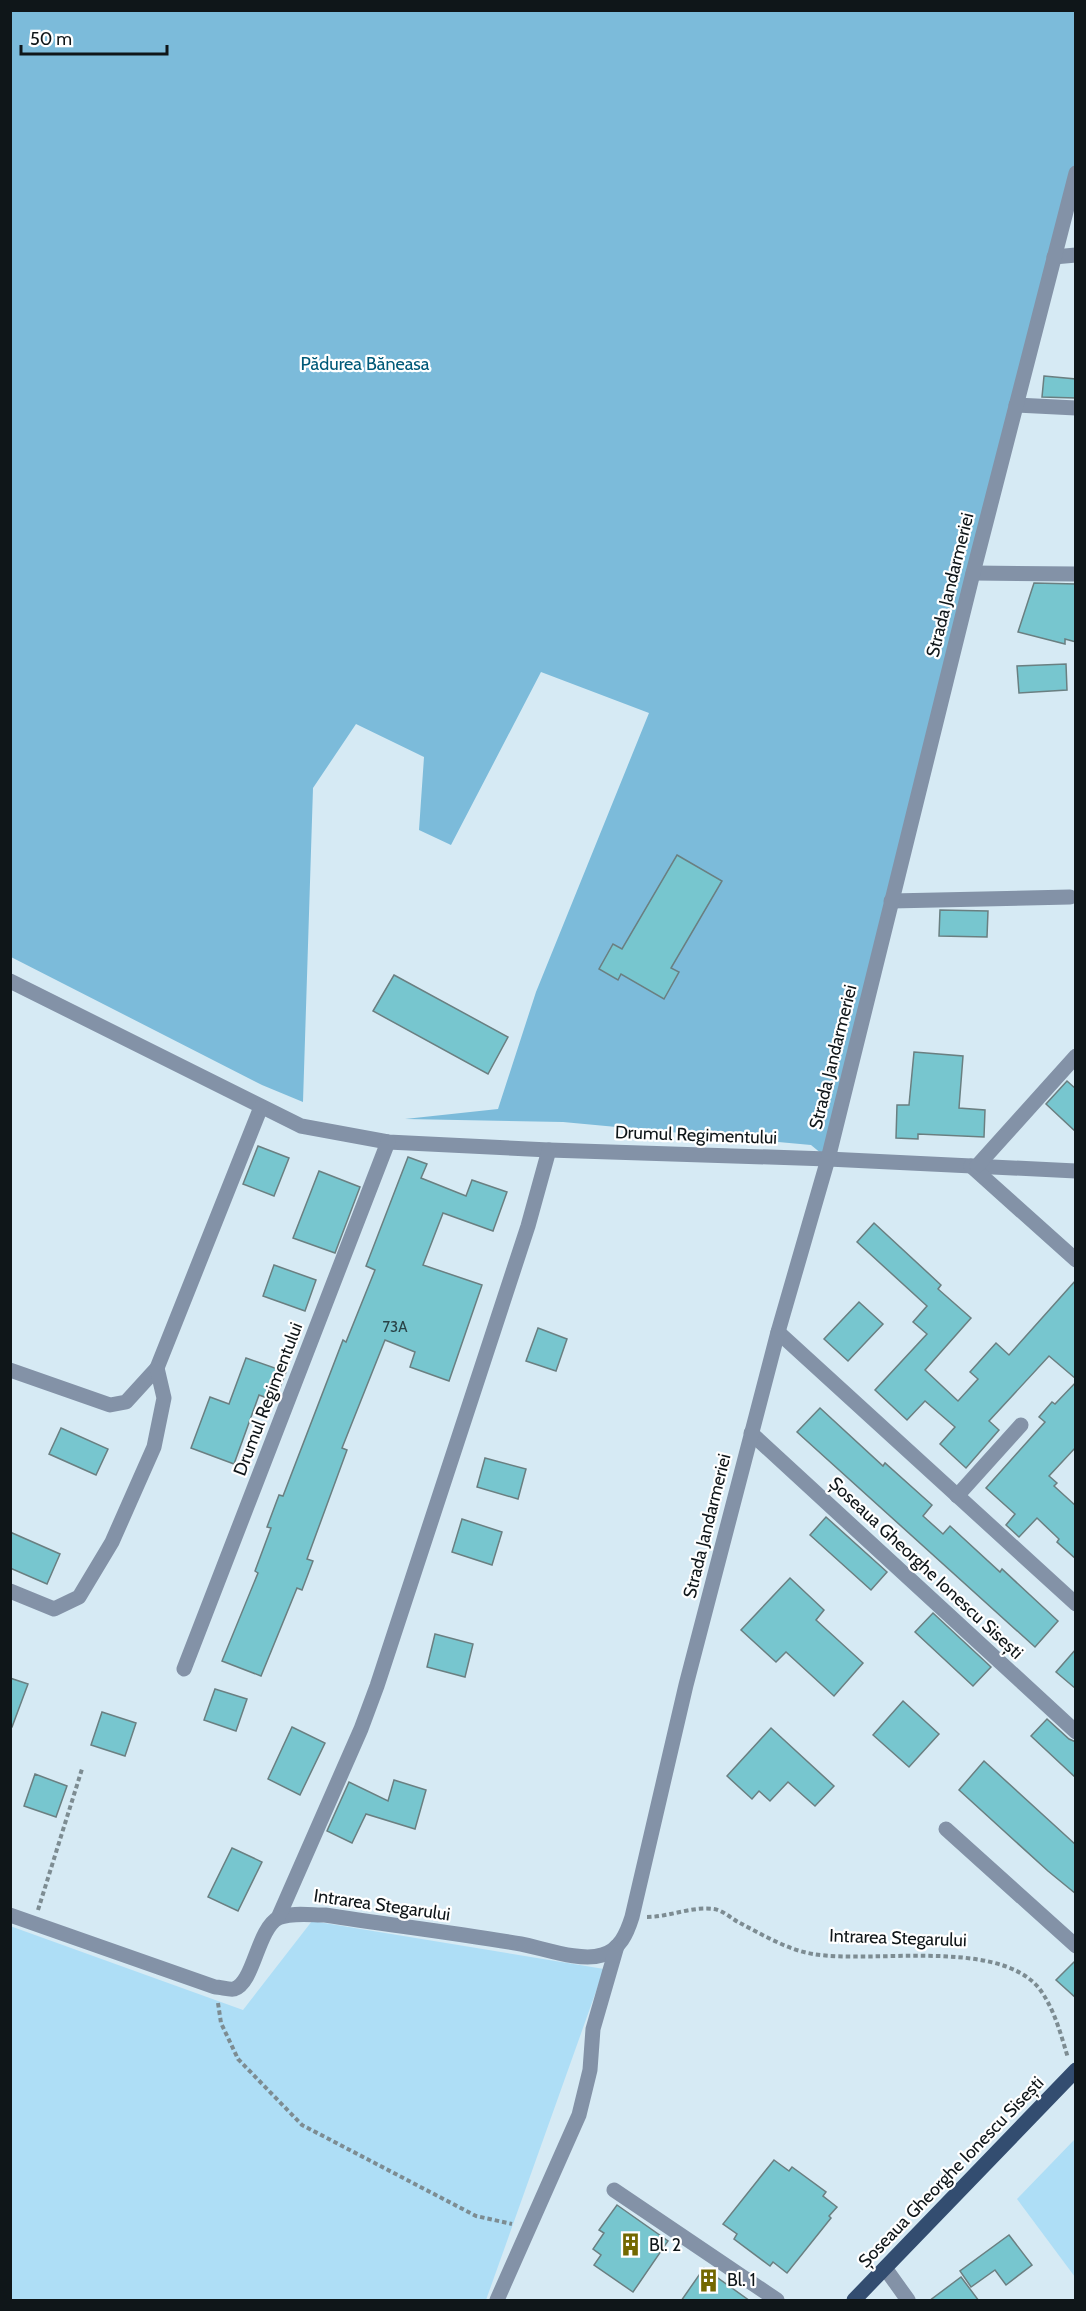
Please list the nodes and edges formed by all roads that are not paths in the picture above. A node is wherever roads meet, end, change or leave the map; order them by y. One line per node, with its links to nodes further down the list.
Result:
1 (1076, 172): 3 (street, Strada Jandarmeriei)
2 (1076, 255): 3 (street)
3 (1054, 257): 4 (street, Strada Jandarmeriei)
4 (1016, 405): 5 (street); 6 (street, Strada Jandarmeriei)
5 (1076, 408)
6 (973, 573): 7 (street); 9 (street, Strada Jandarmeriei)
7 (1076, 574)
8 (1070, 897): 9 (street)
9 (891, 901): 15 (street, Strada Jandarmeriei)
10 (10, 981): 12 (street, Drumul Regimentului)
11 (1076, 1056): 16 (street)
12 (261, 1107): 13 (street, Drumul Regimentului); 20 (street)
13 (388, 1142): 14 (street, Drumul Regimentului); 27 (street, Drumul Regimentului)
14 (549, 1150): 15 (street, Drumul Regimentului); 31 (street)
15 (828, 1159): 16 (street, Drumul Regimentului); 19 (street, Strada Jandarmeriei)
16 (974, 1166): 17 (street, Drumul Regimentului); 18 (street)
17 (1076, 1171)
18 (1076, 1260)
19 (778, 1332): 23 (street, Strada Jandarmeriei); 24 (street)
20 (157, 1368): 21 (street); 25 (street)
21 (10, 1370)
22 (1021, 1425): 24 (street)
23 (751, 1433): 28 (street, Șoseaua Gheorghe Ionescu Sisești); 32 (street, Strada Jandarmeriei)
24 (957, 1496): 26 (street)
25 (10, 1592)
26 (1076, 1604)
27 (184, 1669)
28 (1076, 1732)
29 (946, 1829): 33 (street)
30 (10, 1915): 31 (street)
31 (278, 1918): 32 (street, Intrarea Stegarului)
32 (617, 1946): 37 (street, Strada Jandarmeriei)
33 (1076, 1946)
34 (1074, 2072): 36 (main road, Șoseaua Gheorghe Ionescu Sisești)
35 (614, 2190): 38 (street)
36 (885, 2268): 39 (main road, Șoseaua Gheorghe Ionescu Sisești); 40 (street)
37 (497, 2301)
38 (777, 2301)
39 (855, 2301)
40 (908, 2301)

